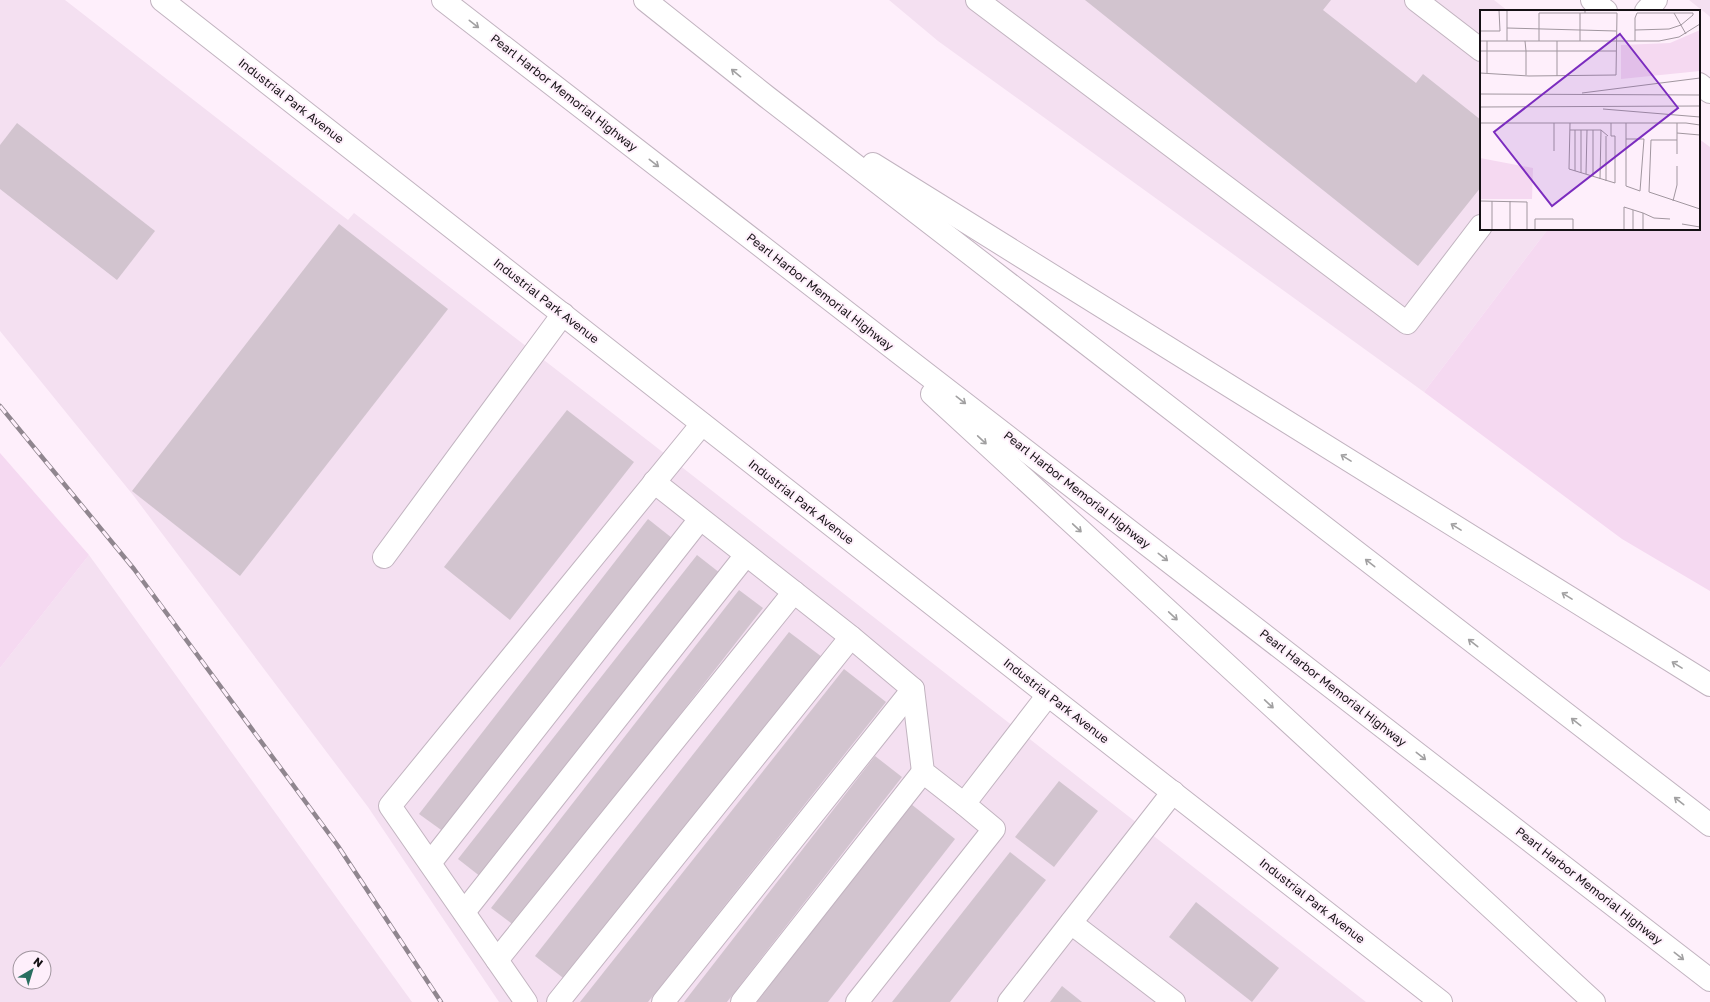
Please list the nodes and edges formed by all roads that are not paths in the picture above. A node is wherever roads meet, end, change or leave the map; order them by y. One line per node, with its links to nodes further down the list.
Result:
1 (162, 0): 16 (main road, Industrial Park Avenue)
2 (443, 0): 15 (main road, Pearl Harbor Memorial Highway, one-way to 15)
3 (645, 0): 13 (main road, one-way to 3)
4 (977, 0): 14 (main road)
5 (1416, 0): 10 (main road)
6 (1592, 0): 8 (main road)
7 (1656, 0): 9 (main road)
8 (1605, 10)
9 (1647, 10)
10 (1480, 49)
11 (1700, 85): 12 (main road)
12 (1710, 92)
13 (767, 97): 24 (main road, one-way to 13); 30 (main road, one-way to 13)
14 (1480, 227)
15 (819, 291): 35 (main road, Pearl Harbor Memorial Highway, one-way to 35); 44 (main road, one-way to 44)
16 (563, 314): 17 (main road, Industrial Park Avenue); 21 (main road)
17 (702, 424): 18 (main road); 26 (main road, Industrial Park Avenue)
18 (654, 482): 19 (main road); 31 (main road)
19 (700, 519): 20 (main road); 31 (main road)
20 (746, 555): 22 (main road); 32 (main road)
21 (384, 557)
22 (794, 592): 23 (main road); 34 (main road)
23 (851, 637): 25 (main road); 37 (main road)
24 (1710, 685)
25 (912, 689): 27 (main road); 38 (main road)
26 (1048, 695): 28 (main road, Industrial Park Avenue); 29 (main road)
27 (923, 772): 29 (main road); 39 (main road)
28 (1173, 792): 33 (main road); 43 (main road, Industrial Park Avenue)
29 (964, 804): 40 (main road)
30 (1710, 825)
31 (430, 864): 32 (main road)
32 (464, 912): 34 (main road)
33 (1071, 923): 41 (main road); 42 (main road)
34 (497, 960): 36 (main road)
35 (1710, 980)
36 (526, 1002)
37 (558, 1002)
38 (663, 1002)
39 (742, 1002)
40 (857, 1002)
41 (1008, 1002)
42 (1174, 1002)
43 (1441, 1002)
44 (1594, 1002)

